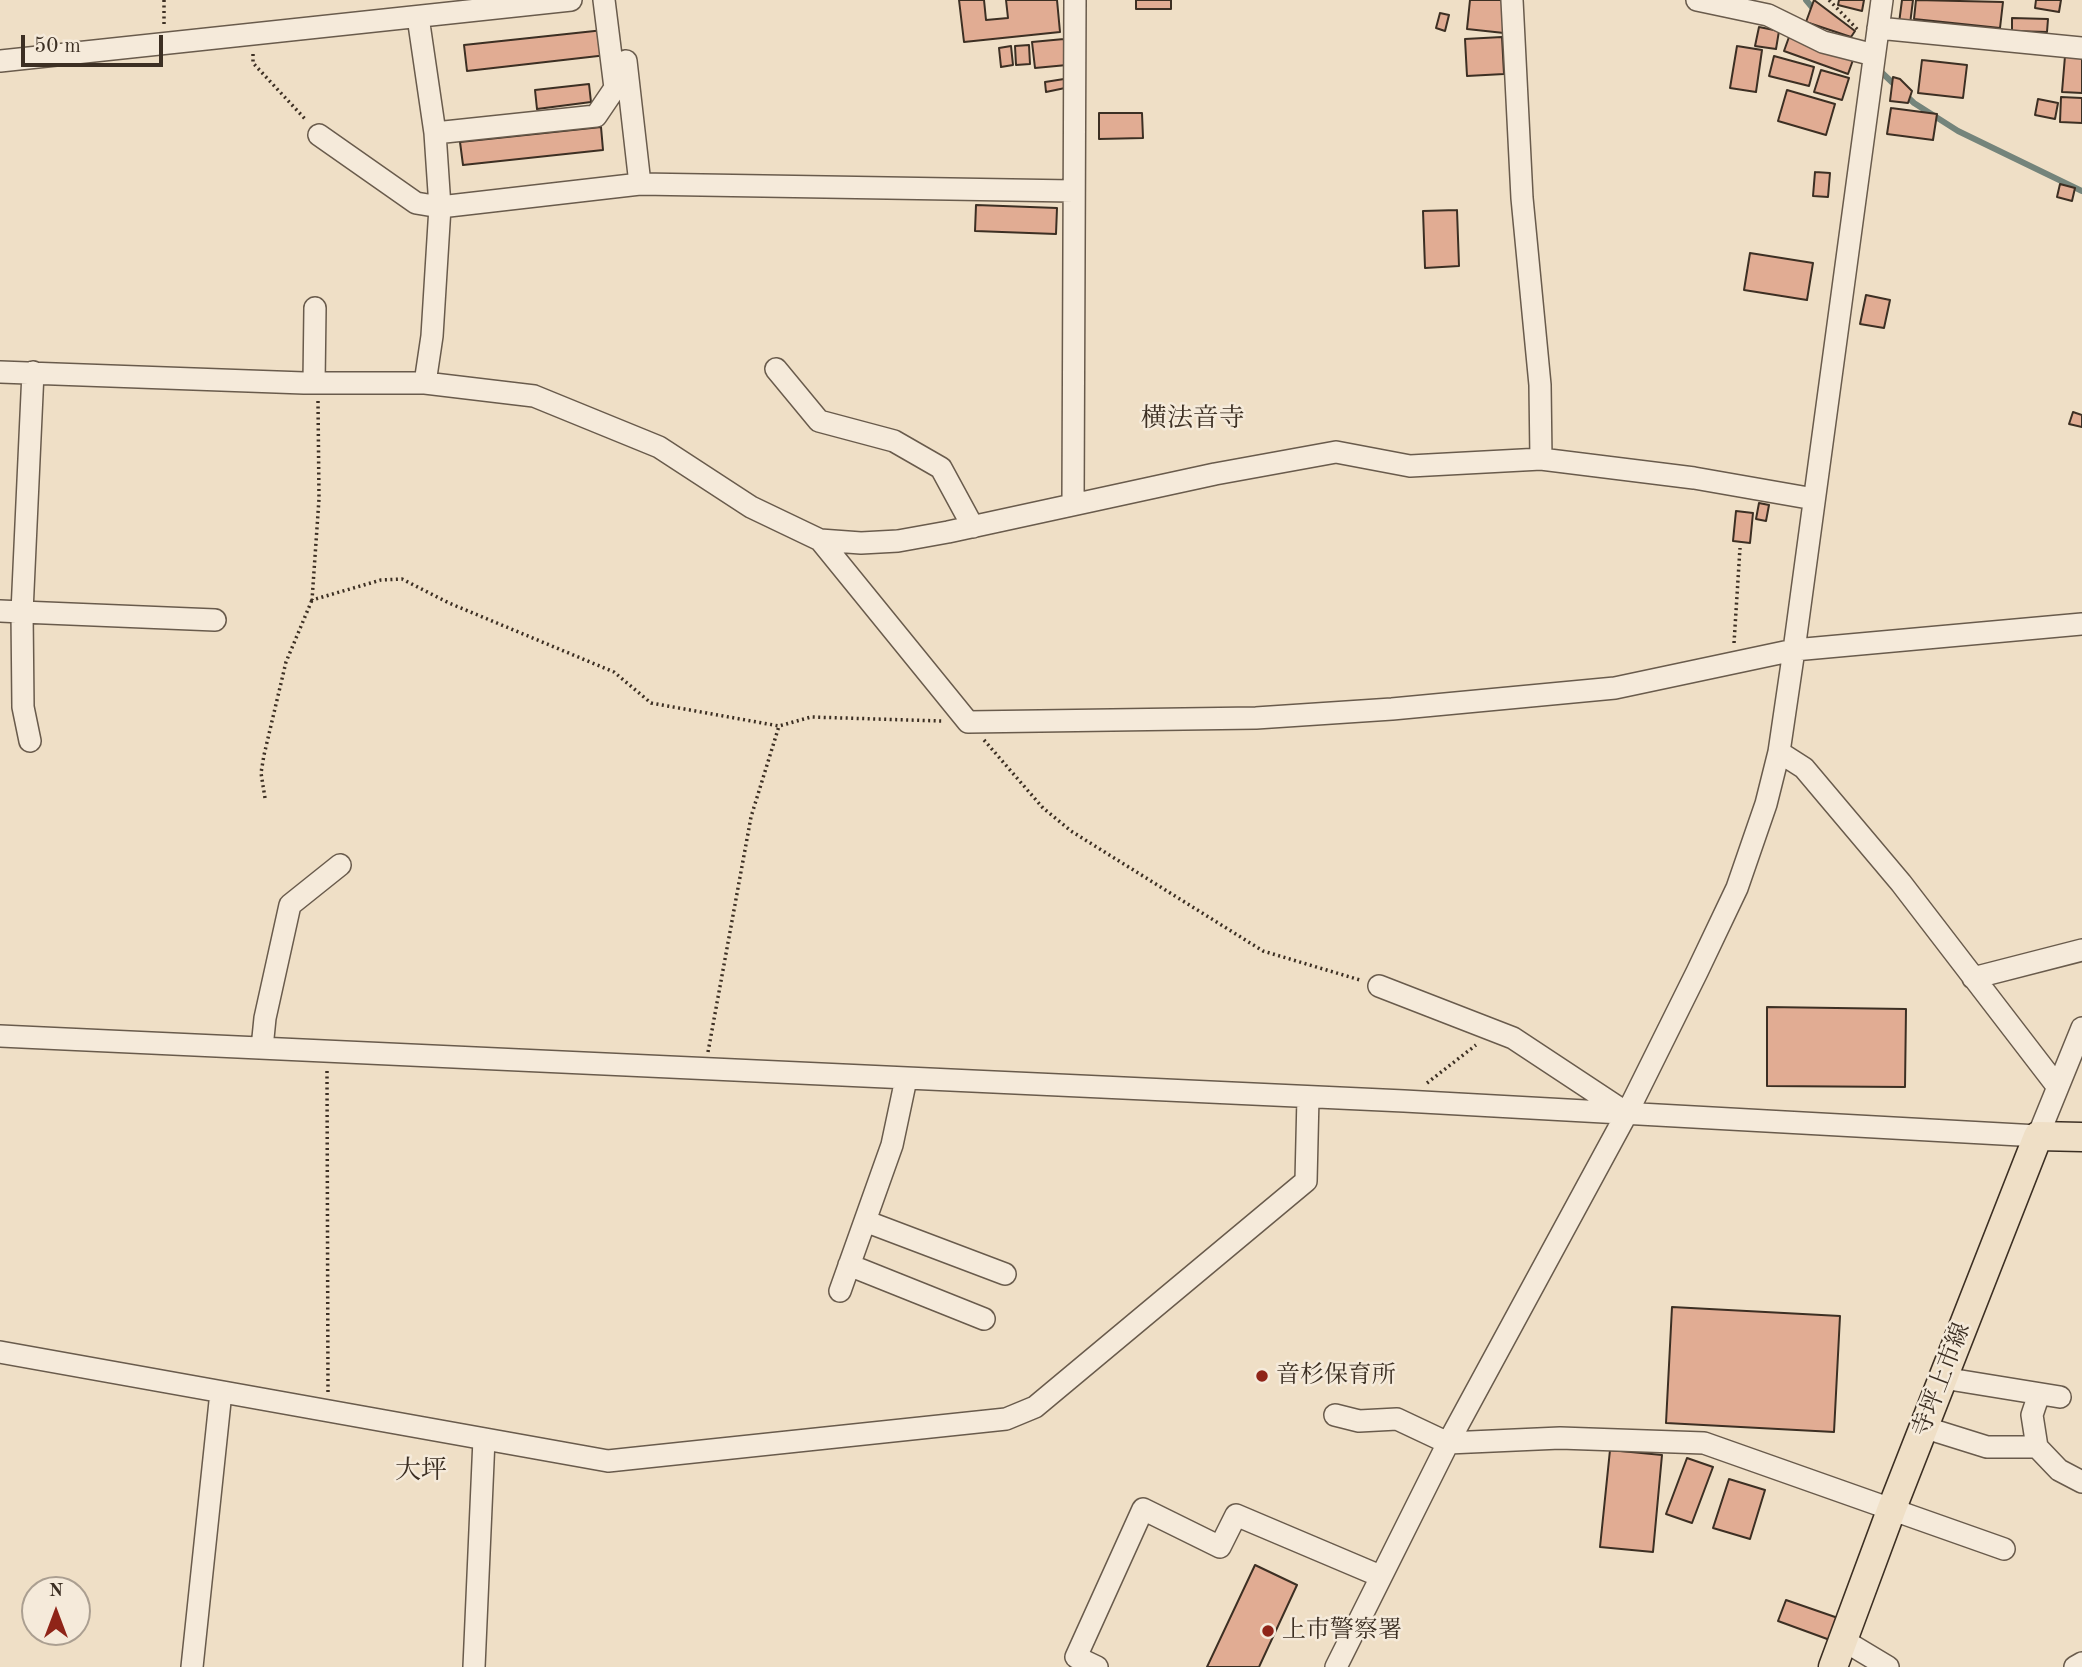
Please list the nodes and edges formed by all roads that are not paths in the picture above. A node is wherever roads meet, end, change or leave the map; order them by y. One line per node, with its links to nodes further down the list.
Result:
1 (571, 0): 8 (street)
2 (604, 0): 13 (street)
3 (619, 0): 15 (street)
4 (1075, 0): 16 (street)
5 (1512, 0): 24 (street)
6 (1697, 0): 11 (street)
7 (1882, 0): 9 (street)
8 (418, 17): 12 (street); 13 (street)
9 (1878, 28): 10 (street); 11 (street)
10 (2082, 48)
11 (1874, 55): 25 (street)
12 (0, 61)
13 (435, 133): 17 (street)
14 (319, 135): 17 (street)
15 (640, 184): 16 (street); 17 (street)
16 (1073, 191): 26 (street)
17 (440, 207): 23 (street)
18 (315, 308): 22 (street)
19 (776, 369): 27 (street)
20 (0, 372): 21 (street)
21 (33, 372): 22 (street); 30 (street)
22 (314, 383): 23 (street)
23 (425, 383): 28 (street)
24 (1541, 459): 25 (street); 26 (street)
25 (1814, 499): 33 (street)
26 (1073, 504): 27 (street)
27 (973, 527): 28 (street)
28 (820, 540): 33 (street)
29 (0, 611): 30 (street)
30 (23, 612): 31 (street); 34 (street)
31 (215, 620)
32 (2082, 624): 33 (street)
33 (1794, 650): 35 (street)
34 (30, 741)
35 (1779, 752): 38 (street); 46 (street)
36 (340, 865): 42 (street)
37 (2082, 950): 38 (street)
38 (1973, 978): 44 (street)
39 (1379, 986): 46 (street)
40 (2082, 1028): 44 (street)
41 (0, 1036): 42 (street)
42 (262, 1048): 43 (street)
43 (906, 1079): 45 (street); 49 (street)
44 (2057, 1086): 47 (street)
45 (1308, 1097): 46 (street); 61 (street)
46 (1627, 1113): 47 (street); 62 (street)
47 (2038, 1136): 48 (main road); 55 (main road, 寺坪上市線)
48 (2082, 1137)
49 (865, 1221): 50 (street); 51 (street)
50 (849, 1265): 52 (street); 53 (street)
51 (1005, 1274)
52 (840, 1292)
53 (984, 1319)
54 (0, 1353): 56 (street)
55 (1943, 1378): 57 (street); 60 (main road, 寺坪上市線)
56 (221, 1392): 61 (street); 70 (street)
57 (2039, 1394): 58 (street); 63 (street)
58 (2060, 1397)
59 (1335, 1415): 62 (street)
60 (1923, 1427): 63 (street); 65 (main road, 寺坪上市線)
61 (484, 1439): 71 (street)
62 (1448, 1443): 65 (street); 67 (street)
63 (2037, 1447): 64 (street)
64 (2082, 1482)
65 (1892, 1507): 66 (street); 68 (main road, 寺坪上市線)
66 (2004, 1549)
67 (1380, 1576): 72 (street); 73 (street)
68 (1843, 1640): 74 (main road, 寺坪上市線); 75 (street)
69 (2082, 1663): 76 (street)
70 (192, 1667)
71 (474, 1667)
72 (1097, 1667)
73 (1336, 1667)
74 (1833, 1667)
75 (1888, 1667)
76 (2075, 1667)

